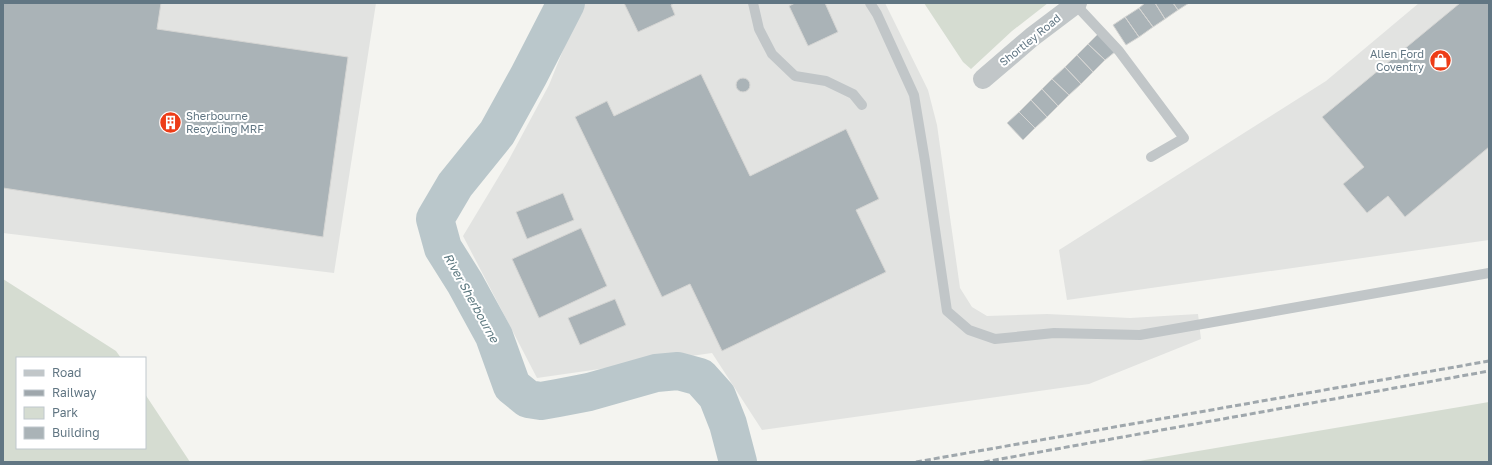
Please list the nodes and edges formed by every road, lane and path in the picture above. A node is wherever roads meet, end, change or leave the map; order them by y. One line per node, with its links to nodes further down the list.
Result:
1 (753, 3): 5 (lane)
2 (870, 3): 7 (lane)
3 (1076, 3): 4 (street, Shortley Road); 6 (lane)
4 (984, 79)
5 (862, 105)
6 (1152, 157)
7 (1489, 273)

